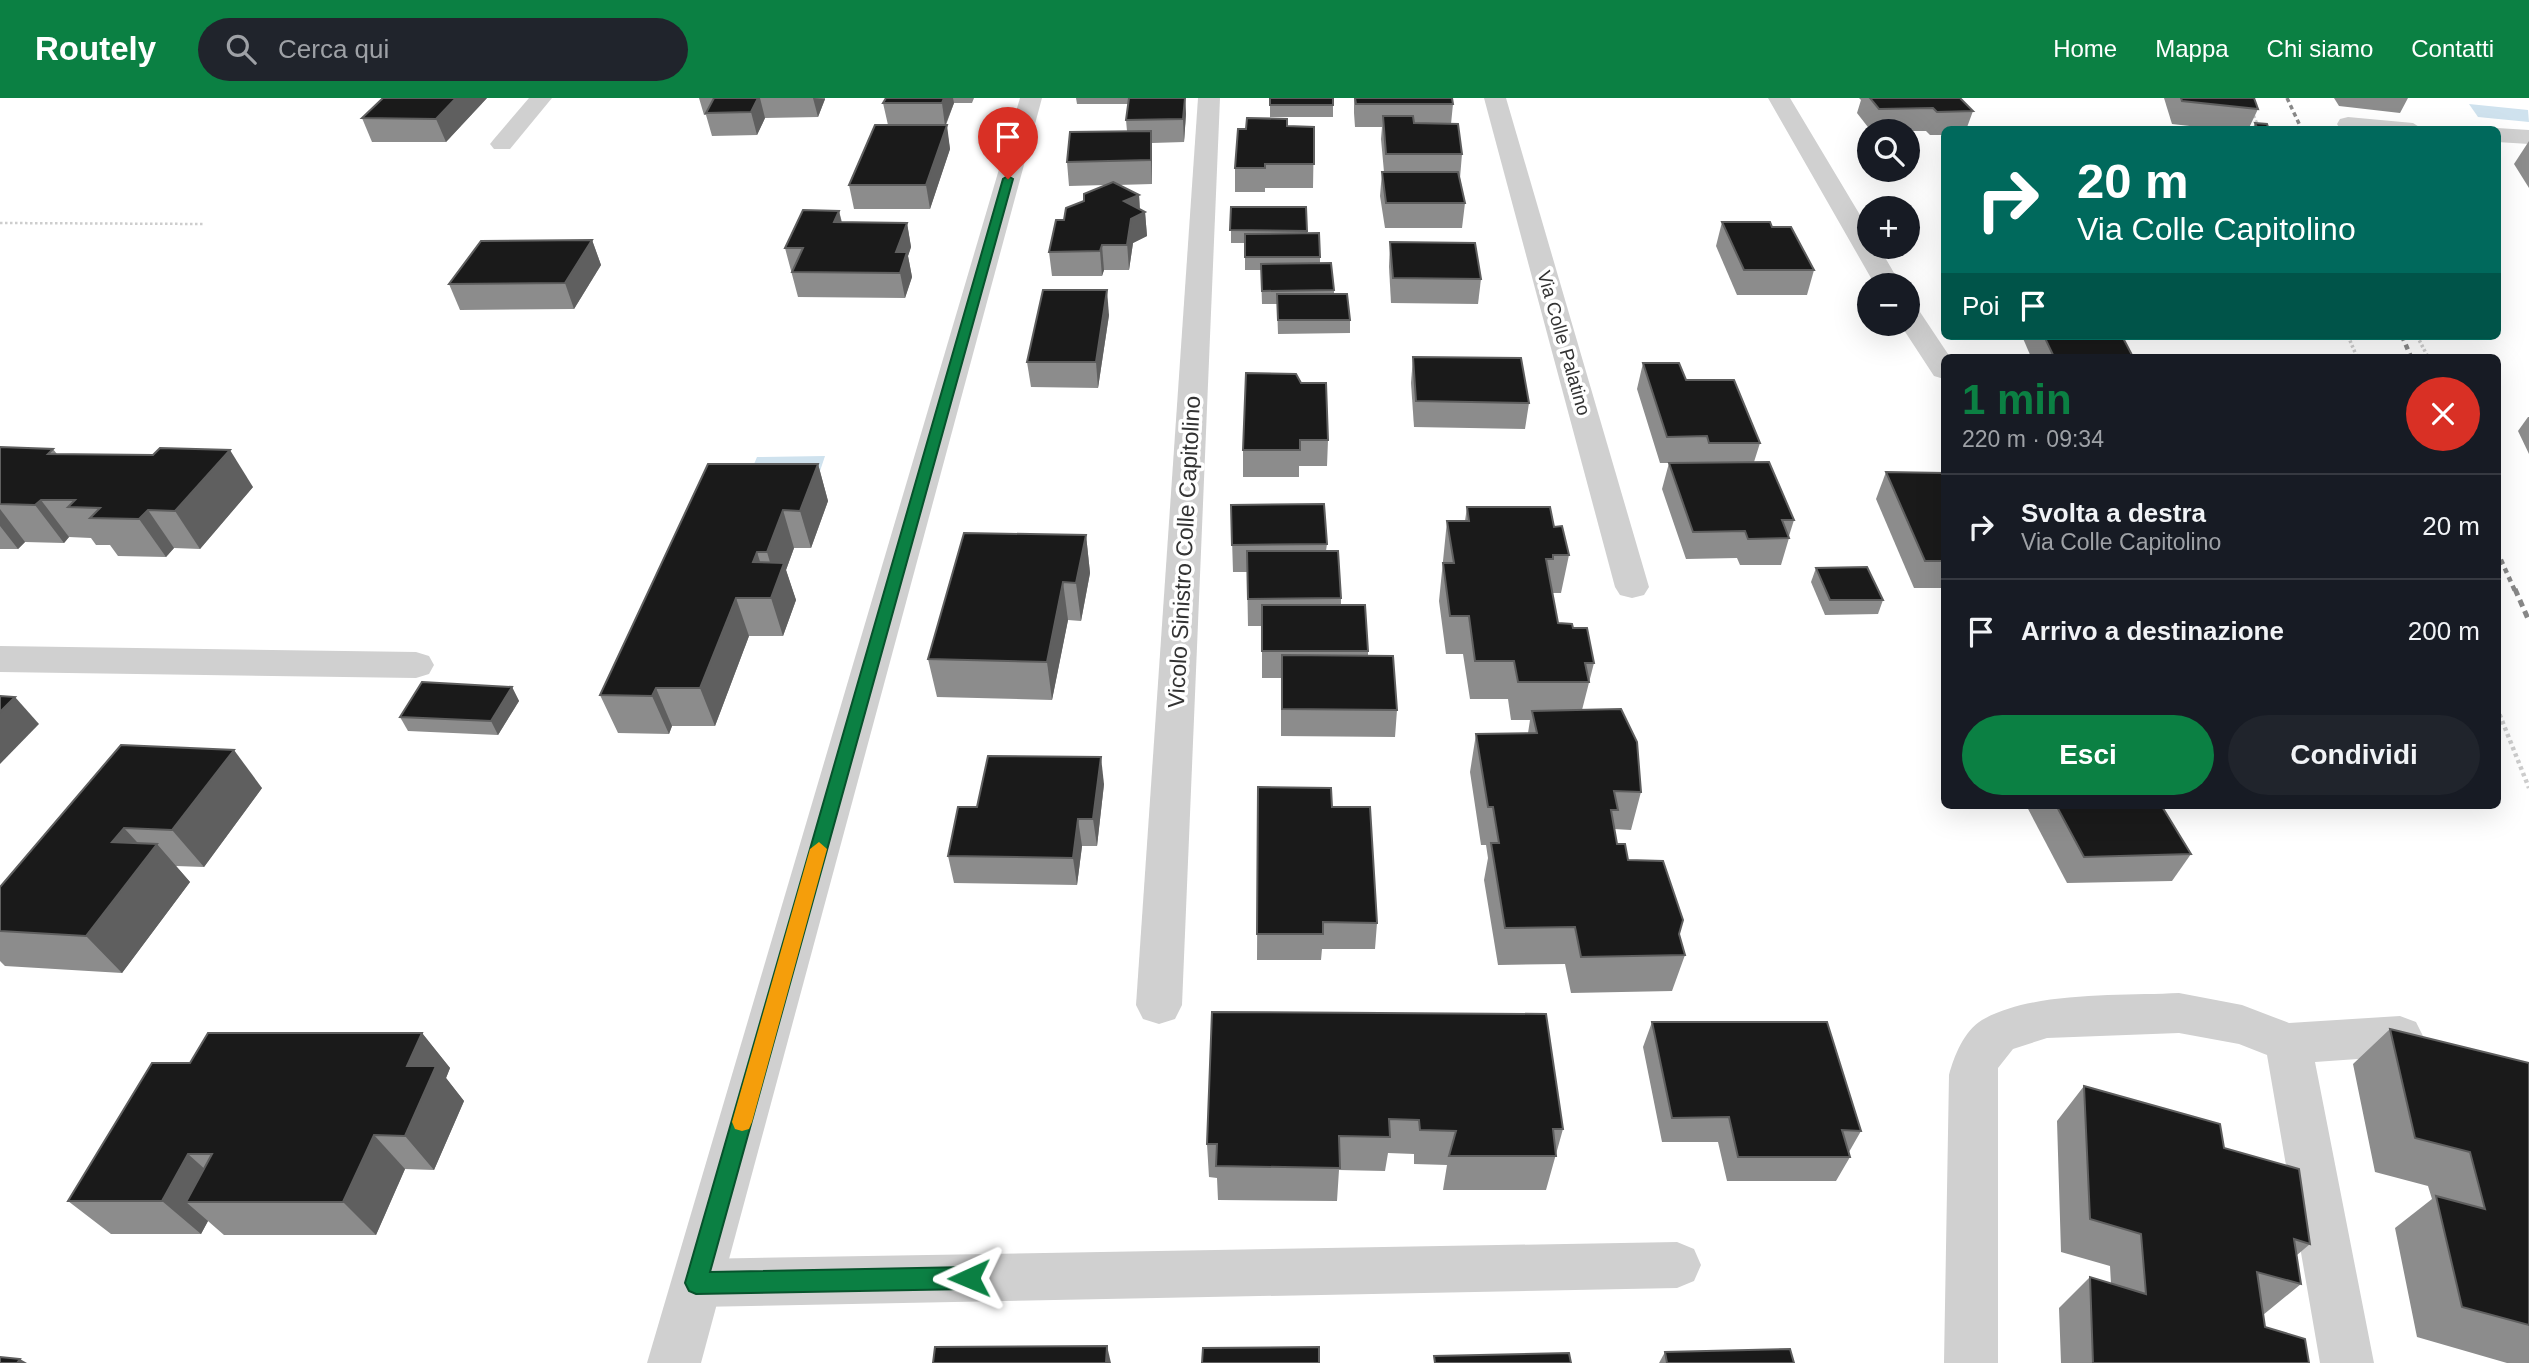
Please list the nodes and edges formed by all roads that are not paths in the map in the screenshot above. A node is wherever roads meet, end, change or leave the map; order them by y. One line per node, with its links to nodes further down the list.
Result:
1 (541, 98): 10 (street)
2 (1031, 98): 21 (street)
3 (1209, 98): 17 (street, Vicolo Sinistro Colle Capitolino)
4 (1495, 98): 14 (street, Via Colle Palatino)
5 (1779, 98): 11 (street)
6 (2348, 124): 7 (street)
7 (2370, 126)
8 (2501, 135): 9 (street)
9 (2529, 137)
10 (502, 144)
11 (1881, 273)
12 (1920, 333): 13 (street)
13 (1941, 365)
14 (1632, 587)
15 (0, 659): 16 (street)
16 (416, 665)
17 (1159, 1005)
18 (2400, 1036): 19 (street)
19 (2288, 1043): 23 (street); 24 (street)
20 (1677, 1265): 21 (lane)
21 (696, 1283): 22 (street)
22 (674, 1363)
23 (1971, 1363)
24 (2347, 1363)

